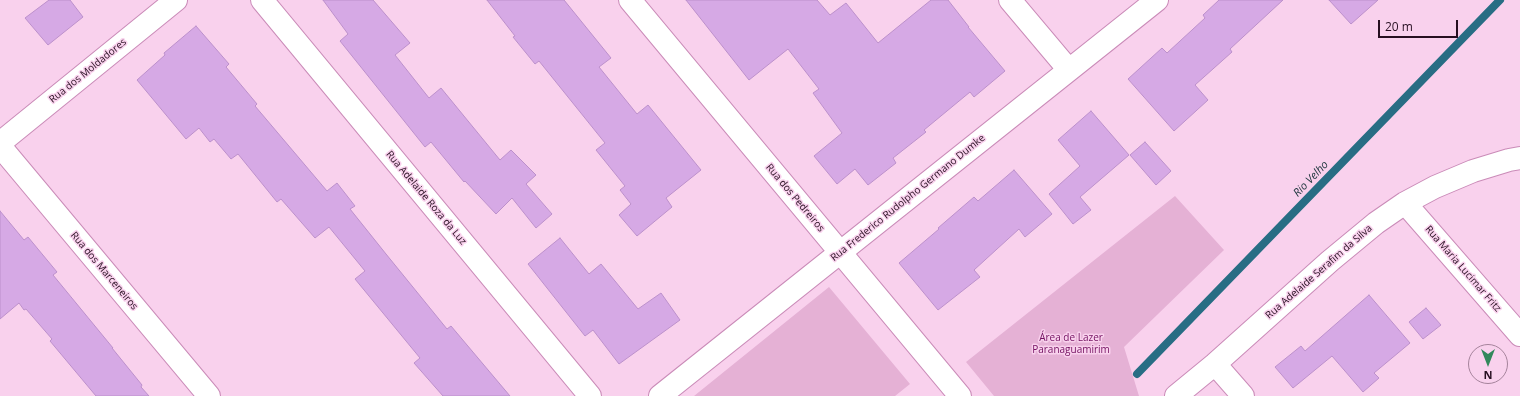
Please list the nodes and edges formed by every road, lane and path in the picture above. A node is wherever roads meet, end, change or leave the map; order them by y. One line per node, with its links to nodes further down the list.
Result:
1 (176, 0): 7 (street, Rua dos Moldadores)
2 (262, 0): 15 (street, Rua Adelaide Roza da Luz)
3 (630, 0): 11 (street, Rua dos Pedreiros)
4 (1010, 0): 6 (street)
5 (1157, 0): 6 (street, Rua Frederico Rudolpho Germano Dumke)
6 (1069, 70): 11 (street, Rua Frederico Rudolpho Germano Dumke)
7 (0, 143)
8 (0, 146): 14 (street, Rua dos Marceneiros)
9 (1520, 158): 10 (street, Rua Adelaide Serafim da Silva)
10 (1405, 203): 12 (street, Rua Maria Lucimar Fritz); 13 (street, Rua Adelaide Serafim da Silva)
11 (840, 252): 16 (street, Rua Frederico Rudolpho Germano Dumke); 17 (street, Rua dos Pedreiros)
12 (1520, 335)
13 (1215, 364): 18 (street, Rua Adelaide Serafim da Silva); 19 (street)
14 (209, 396)
15 (590, 396)
16 (660, 396)
17 (960, 396)
18 (1176, 396)
19 (1243, 396)

